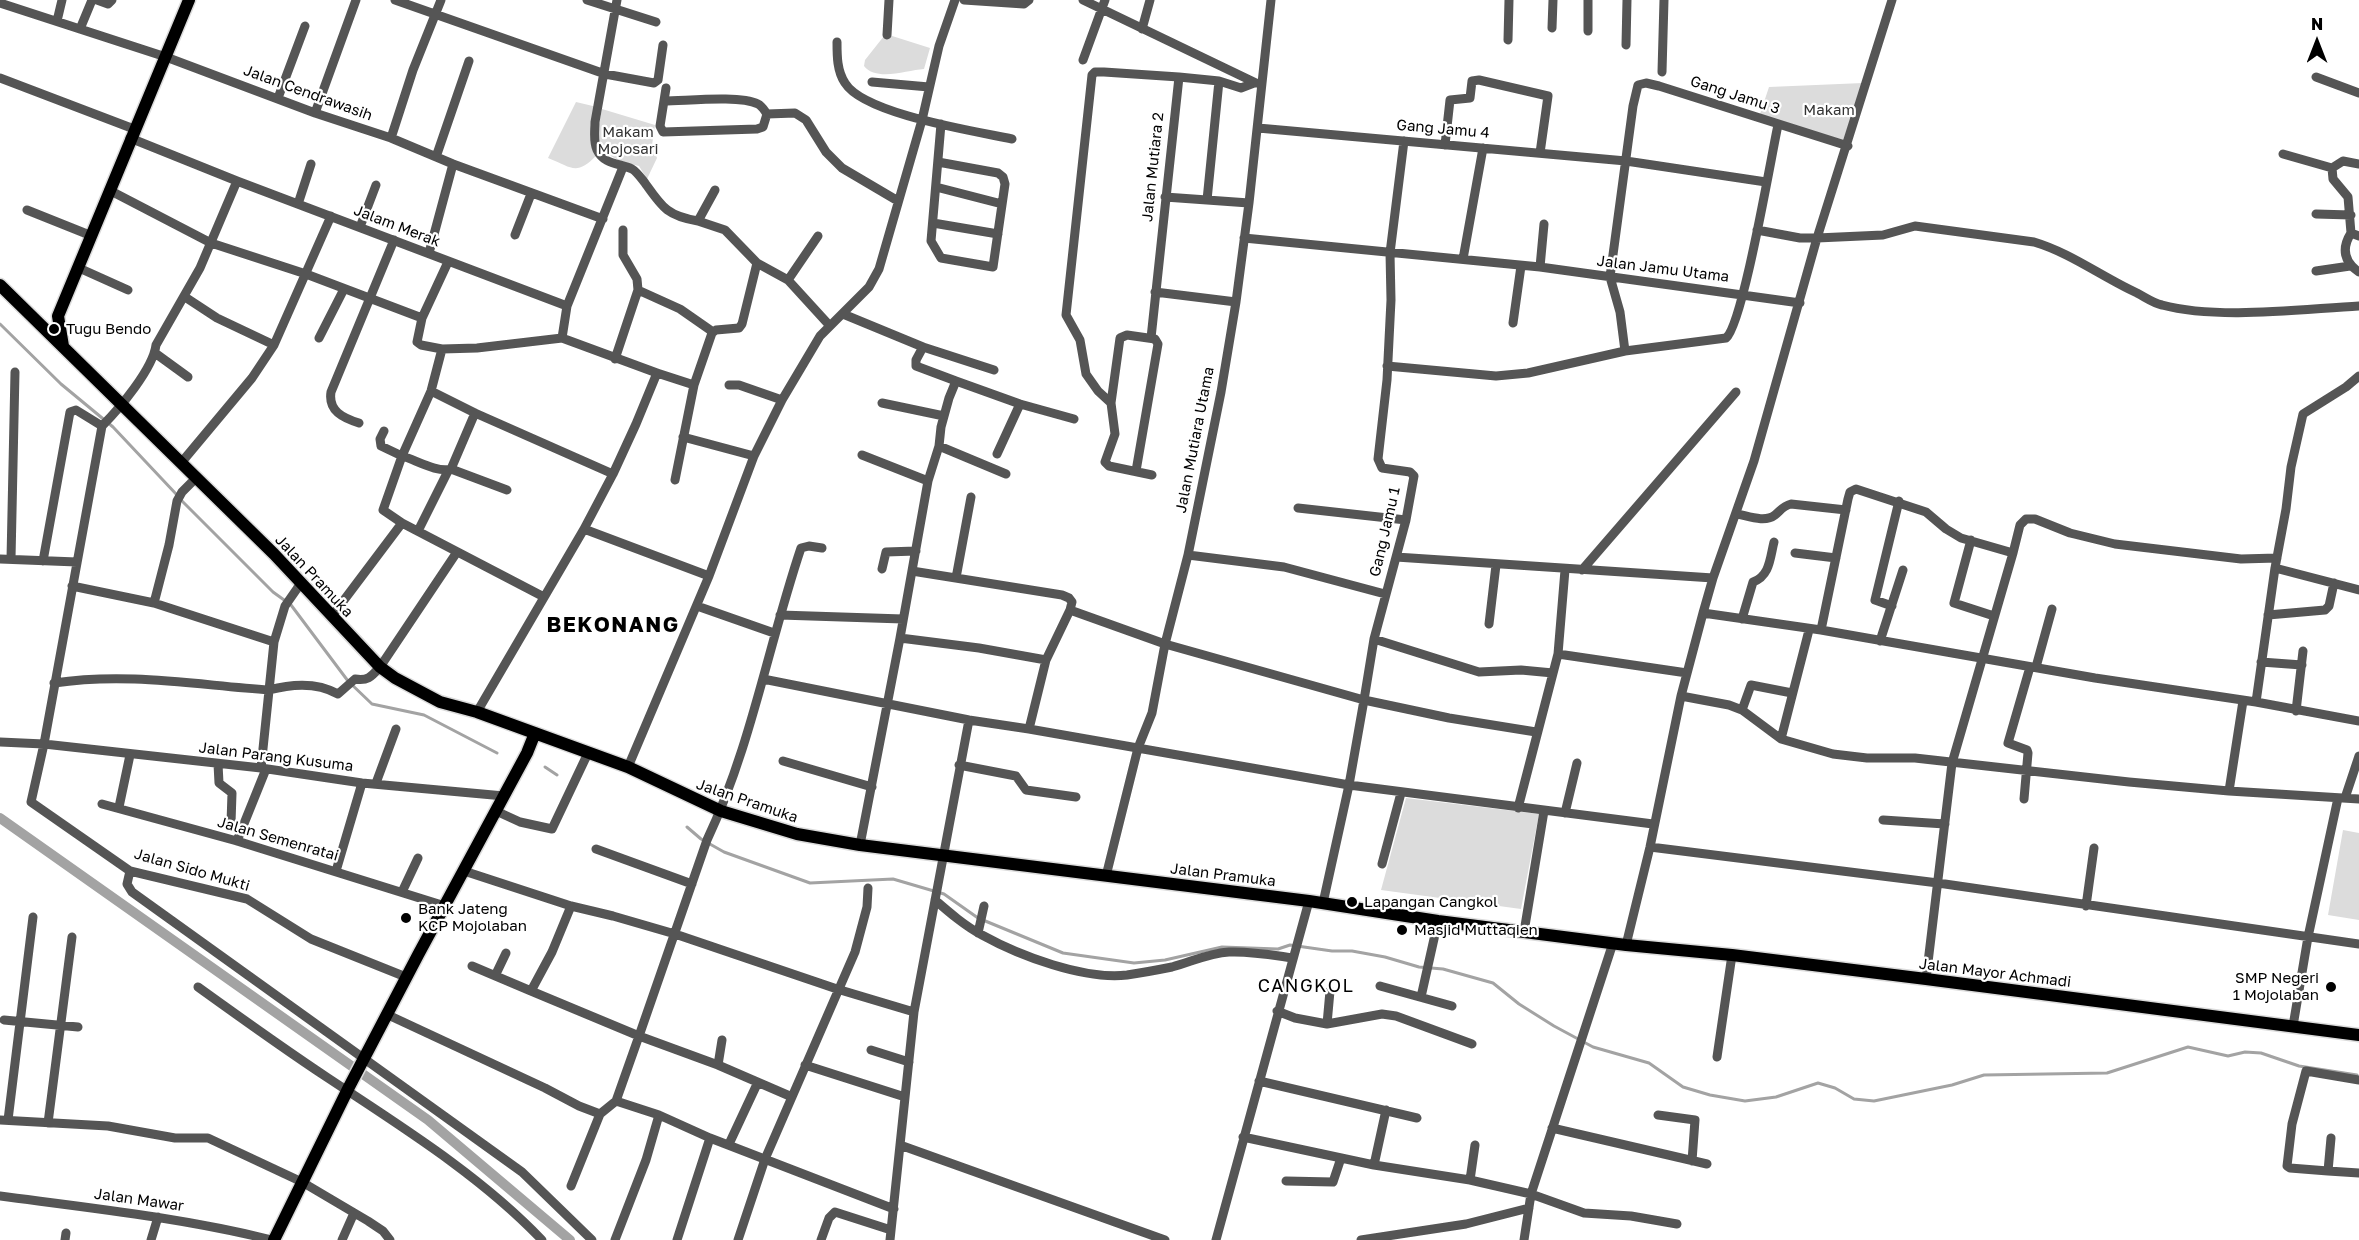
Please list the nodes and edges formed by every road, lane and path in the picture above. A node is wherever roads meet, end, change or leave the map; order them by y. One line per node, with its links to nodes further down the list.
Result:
1 (62, 0): 27 (street)
2 (95, 0): 3 (street); 31 (street)
3 (112, 0)
4 (189, 0): 39 (main road)
5 (356, 0): 55 (street)
6 (395, 0): 26 (street)
7 (441, 0): 26 (street)
8 (587, 0): 24 (street)
9 (890, 0): 34 (street)
10 (955, 0): 50 (street)
11 (964, 0): 12 (street)
12 (1029, 0)
13 (1083, 0): 25 (street)
14 (1105, 0): 25 (street)
15 (1150, 0): 32 (street)
16 (1271, 0): 49 (street, Jalan Mutiara Utama)
17 (1509, 0): 35 (street)
18 (1552, 0): 30 (street)
19 (1588, 0): 33 (street)
20 (1627, 0): 38 (street)
21 (1664, 0): 42 (street)
22 (1892, 0): 66 (street)
23 (0, 3): 27 (street, Jalan Cendrawasih)
24 (616, 5): 28 (street); 43 (street)
25 (1102, 10): 32 (street); 40 (street)
26 (435, 15): 43 (street); 62 (street)
27 (57, 21): 31 (street, Jalan Cendrawasih)
28 (656, 22)
29 (305, 26): 53 (street)
30 (1552, 28)
31 (80, 29): 39 (street, Jalan Cendrawasih)
32 (1142, 29): 49 (street)
33 (1588, 31)
34 (887, 35)
35 (1508, 40)
36 (837, 42): 57 (street)
37 (663, 45): 43 (street)
38 (1626, 45)
39 (166, 57): 53 (street, Jalan Cendrawasih); 61 (main road)
40 (1083, 60)
41 (469, 61): 70 (street)
42 (1662, 72)
43 (605, 74): 76 (street)
44 (1179, 77): 47 (street); 85 (street, Jalan Mutiara 2); 168 (street)
45 (2316, 77): 52 (street)
46 (0, 78): 61 (street, Jalam Merak)
47 (1219, 81): 49 (street); 86 (street)
48 (872, 82): 50 (street)
49 (1258, 84): 60 (street, Jalan Mutiara Utama)
50 (929, 87): 57 (street)
51 (666, 88): 54 (street)
52 (2359, 93)
53 (278, 98): 55 (street, Jalan Cendrawasih)
54 (664, 101): 56 (street); 56 (street)
55 (315, 113): 62 (street, Jalan Cendrawasih)
56 (767, 114): 87 (street)
57 (922, 120): 58 (street); 87 (street)
58 (941, 124): 63 (street); 72 (street)
59 (1778, 124): 66 (street, Gang Jamu 3); 71 (street, Gang Jamu 3); 79 (street)
60 (1258, 128): 64 (street, Gang Jamu 4); 88 (street, Jalan Mutiara Utama)
61 (132, 134): 78 (street, Jalam Merak); 82 (main road)
62 (391, 138): 70 (street, Jalan Cendrawasih)
63 (1012, 139)
64 (1404, 141): 65 (street, Gang Jamu 4); 112 (street, Gang Jamu 1)
65 (1445, 145): 67 (street, Gang Jamu 4); 68 (street)
66 (1848, 146): 108 (street)
67 (1483, 148): 68 (street, Gang Jamu 4); 113 (street)
68 (1540, 153): 71 (street, Gang Jamu 4)
69 (2283, 154): 77 (street)
70 (436, 157): 74 (street, Jalan Cendrawasih)
71 (1626, 160): 79 (street, Gang Jamu 4); 123 (street)
72 (938, 162): 81 (street); 90 (street)
73 (311, 164): 89 (street)
74 (453, 164): 84 (street, Jalan Cendrawasih); 111 (street)
75 (2359, 164): 77 (street)
76 (623, 167): 95 (street); 96 (street)
77 (2332, 168): 93 (street)
78 (237, 181): 89 (street, Jalam Merak); 110 (street)
79 (1766, 182): 101 (street)
80 (376, 185): 99 (street)
81 (936, 187): 90 (street); 97 (street)
82 (109, 190): 105 (main road); 110 (street)
83 (715, 190): 96 (street)
84 (531, 194): 95 (street, Jalan Cendrawasih); 102 (street)
85 (1165, 197): 86 (street); 129 (street, Jalan Mutiara 2)
86 (1207, 200): 88 (street)
87 (898, 201): 137 (street)
88 (1249, 203): 107 (street, Jalan Mutiara Utama)
89 (298, 204): 94 (street, Jalam Merak)
90 (1002, 204): 103 (street)
91 (27, 210): 105 (street)
92 (2316, 214): 93 (street)
93 (2351, 215): 104 (street)
94 (332, 216): 99 (street, Jalam Merak); 122 (street)
95 (603, 219): 135 (street)
96 (698, 221): 115 (street)
97 (933, 223): 103 (street); 103 (street)
98 (1544, 224): 118 (street)
99 (360, 227): 109 (street, Jalam Merak)
100 (623, 230): 128 (street)
101 (1757, 230): 108 (street); 130 (street)
102 (515, 234)
103 (998, 234)
104 (2355, 235): 117 (street)
105 (92, 236): 119 (main road)
106 (818, 236): 124 (street)
107 (1244, 238): 112 (street, Jalan Jamu Utama); 133 (street, Jalan Mutiara Utama)
108 (1817, 238): 134 (street); 136 (street)
109 (394, 240): 111 (street, Jalam Merak); 132 (street)
110 (211, 243): 122 (street); 131 (street)
111 (429, 253): 114 (street, Jalam Merak)
112 (1390, 253): 113 (street, Jalan Jamu Utama); 154 (street, Gang Jamu 1)
113 (1462, 259): 116 (street, Jalan Jamu Utama)
114 (448, 262): 135 (street, Jalam Merak); 139 (street)
115 (758, 262): 124 (street); 143 (street)
116 (1521, 266): 118 (street, Jalan Jamu Utama); 141 (street)
117 (2350, 266): 120 (street); 121 (street)
118 (1540, 267): 123 (street, Jalan Jamu Utama)
119 (79, 268): 127 (street); 138 (main road)
120 (2316, 271)
121 (2359, 272)
122 (306, 274): 126 (street); 147 (street)
123 (1610, 277): 130 (street, Jalan Jamu Utama); 151 (street)
124 (788, 280): 142 (street)
125 (0, 285): 140 (main road, Jalan Pramuka)
126 (344, 289): 132 (street); 144 (street)
127 (128, 290)
128 (638, 290): 143 (street); 153 (street)
129 (1155, 292): 133 (street); 146 (street, Jalan Mutiara 2)
130 (1744, 294): 134 (street, Jalan Jamu Utama); 151 (street)
131 (185, 297): 147 (street); 152 (street)
132 (370, 299): 139 (street); 173 (street)
133 (1236, 302): 208 (street, Jalan Mutiara Utama)
134 (1800, 303): 196 (street)
135 (567, 306): 145 (street)
136 (2359, 306)
137 (843, 314): 142 (street); 149 (street)
138 (58, 316): 140 (main road); 148 (main road)
139 (422, 318): 150 (street)
140 (37, 322): 148 (main road, Jalan Pramuka)
141 (1513, 323)
142 (830, 326): 165 (street)
143 (713, 332): 161 (street)
144 (319, 338)
145 (562, 338): 150 (street); 153 (street)
146 (1151, 338): 168 (street); 184 (street, Jalan Mutiara 2)
147 (274, 345): 182 (street)
148 (63, 346): 169 (main road, Jalan Pramuka)
149 (923, 347): 155 (street); 160 (street)
150 (442, 349): 163 (street)
151 (1625, 351): 154 (street)
152 (155, 353): 159 (street); 169 (street)
153 (615, 358): 157 (street)
154 (1388, 366): 197 (street, Gang Jamu 1)
155 (994, 370)
156 (15, 372): 213 (street)
157 (657, 374): 161 (street); 185 (street)
158 (2359, 376): 211 (street)
159 (189, 377)
160 (956, 381): 167 (street); 171 (street)
161 (694, 385): 176 (street)
162 (729, 385): 165 (street)
163 (431, 391): 170 (street); 180 (street)
164 (1736, 392): 220 (street)
165 (782, 400): 181 (street)
166 (882, 404): 171 (street)
167 (1020, 404): 172 (street); 178 (street)
168 (1111, 404): 184 (street)
169 (119, 408): 174 (street); 182 (main road, Jalan Pramuka)
170 (475, 413): 183 (street); 185 (street)
171 (944, 416): 177 (street)
172 (1074, 419)
173 (359, 423)
174 (102, 426): 214 (street); 215 (street)
175 (384, 431): 180 (street)
176 (683, 437): 181 (street); 189 (street)
177 (939, 446): 186 (street); 190 (street)
178 (997, 454)
179 (862, 455): 190 (street)
180 (402, 456): 183 (street); 198 (street)
181 (754, 456): 223 (street)
182 (181, 463): 188 (main road, Jalan Pramuka)
183 (449, 470): 191 (street); 200 (street)
184 (1136, 471): 187 (street)
185 (613, 474): 199 (street)
186 (1006, 474)
187 (1152, 475)
188 (197, 477): 226 (main road, Jalan Pramuka); 232 (street)
189 (675, 480)
190 (928, 481): 204 (street)
191 (507, 490)
192 (971, 497): 224 (street)
193 (1899, 501): 195 (street); 201 (street); 234 (street)
194 (1298, 508): 197 (street)
195 (1846, 510): 196 (street); 210 (street)
196 (1737, 514): 225 (street)
197 (1406, 520): 209 (street, Gang Jamu 1)
198 (402, 523): 200 (street); 240 (street)
199 (584, 529): 223 (street); 231 (street)
200 (418, 531): 205 (street)
201 (1971, 540): 207 (street); 241 (street)
202 (1774, 542): 242 (street)
203 (822, 548): 238 (street)
204 (916, 551): 218 (street); 222 (street)
205 (457, 552): 231 (street); 259 (street)
206 (1795, 553): 210 (street)
207 (2013, 553): 211 (street); 241 (street)
208 (1188, 555): 230 (street); 252 (street, Jalan Mutiara Utama)
209 (1396, 557): 216 (street); 230 (street, Gang Jamu 1)
210 (1836, 558): 246 (street)
211 (2277, 558): 217 (street)
212 (0, 559): 213 (street)
213 (11, 559): 214 (street)
214 (43, 561): 215 (street)
215 (77, 562): 228 (street)
216 (1496, 565): 219 (street); 244 (street)
217 (2275, 568): 227 (street); 239 (street)
218 (882, 569)
219 (1566, 570): 220 (street); 254 (street)
220 (1582, 570): 225 (street)
221 (1903, 570): 234 (street)
222 (912, 571): 224 (street); 243 (street)
223 (709, 576): 233 (street)
224 (956, 578): 236 (street)
225 (1713, 579): 237 (street)
226 (301, 583): 240 (main road, Jalan Pramuka); 251 (street)
227 (2334, 583): 229 (street); 239 (street)
228 (72, 586): 232 (street); 264 (street)
229 (2359, 591)
230 (1385, 594): 249 (street, Gang Jamu 1)
231 (544, 597): 274 (street)
232 (154, 603): 251 (street)
233 (697, 606): 247 (street); 293 (street)
234 (1892, 606): 250 (street)
235 (2052, 609): 260 (street)
236 (1070, 610): 252 (street); 256 (street)
237 (1703, 613): 242 (street); 262 (street)
238 (780, 615): 243 (street); 247 (street)
239 (2268, 615): 257 (street)
240 (332, 616): 259 (main road, Jalan Pramuka)
241 (1994, 616): 255 (street)
242 (1742, 619): 245 (street)
243 (903, 620): 248 (street)
244 (1489, 624)
245 (1809, 630): 246 (street); 266 (street)
246 (1821, 630): 250 (street)
247 (774, 633): 263 (street)
248 (900, 638): 256 (street); 271 (street)
249 (1374, 639): 261 (street); 268 (street, Gang Jamu 1)
250 (1880, 641): 255 (street)
251 (274, 642): 265 (street)
252 (1165, 644): 268 (street); 284 (street, Jalan Mutiara Utama)
253 (2303, 651): 258 (street)
254 (1558, 654): 261 (street); 262 (street)
255 (1982, 657): 260 (street); 289 (street)
256 (1046, 660): 278 (street)
257 (2261, 662): 258 (street); 270 (street)
258 (2302, 665): 273 (street)
259 (380, 667): 265 (street); 274 (main road, Jalan Pramuka)
260 (2033, 667): 269 (street); 295 (street)
261 (1554, 673): 279 (street)
262 (1687, 673): 267 (street)
263 (763, 679): 271 (street); 311 (street)
264 (54, 683): 265 (street); 283 (street)
265 (270, 690): 294 (street)
266 (1792, 693): 272 (street); 281 (street)
267 (1681, 696): 272 (street); 315 (street)
268 (1364, 700): 279 (street); 298 (street, Gang Jamu 1)
269 (2243, 701): 270 (street); 301 (street)
270 (2256, 702): 273 (street)
271 (888, 704): 275 (street); 299 (street)
272 (1742, 710): 281 (street)
273 (2296, 711): 276 (street)
274 (477, 712): 280 (main road, Jalan Pramuka)
275 (969, 720): 278 (street); 292 (street)
276 (2359, 721)
277 (396, 729): 297 (street)
278 (1029, 729): 284 (street)
279 (1536, 732): 309 (street)
280 (535, 734): 285 (main road, Jalan Pramuka); 303 (main road)
281 (1780, 739): 289 (street)
282 (0, 742): 283 (street, Jalan Parang Kusuma)
283 (44, 744): 286 (street, Jalan Parang Kusuma); 326 (street, Jalan Sido Mukti)
284 (1138, 748): 298 (street); 329 (street, Jalan Mutiara Utama)
285 (588, 753): 293 (main road, Jalan Pramuka); 310 (street)
286 (130, 755): 290 (street, Jalan Parang Kusuma); 308 (street)
287 (2359, 756): 305 (street)
288 (783, 761): 299 (street)
289 (1952, 763): 295 (street); 316 (street)
290 (218, 764): 294 (street, Jalan Parang Kusuma); 317 (street)
291 (1577, 764): 313 (street)
292 (959, 765): 304 (street); 323 (street)
293 (628, 768): 311 (main road, Jalan Pramuka)
294 (263, 769): 296 (street, Jalan Parang Kusuma); 317 (street)
295 (2027, 771): 300 (street); 301 (street)
296 (362, 783): 297 (street, Jalan Parang Kusuma); 327 (street)
297 (376, 783): 303 (street, Jalan Parang Kusuma)
298 (1349, 785): 302 (street); 336 (street, Gang Jamu 1)
299 (872, 787): 319 (street)
300 (2025, 790)
301 (2229, 791): 305 (street)
302 (1401, 793): 309 (street); 325 (street)
303 (504, 796): 310 (main road)
304 (1076, 797)
305 (2341, 798): 306 (street); 347 (street)
306 (2359, 799)
307 (102, 804): 308 (street, Jalan Semenratai)
308 (119, 807): 318 (street, Jalan Semenratai)
309 (1518, 808): 312 (street)
310 (496, 811): 328 (main road)
311 (721, 811): 319 (main road, Jalan Pramuka); 331 (street)
312 (1544, 811): 313 (street); 343 (street)
313 (1565, 813): 315 (street)
314 (1884, 820): 316 (street)
315 (1653, 824): 320 (street)
316 (1945, 824): 330 (street)
317 (241, 826): 318 (street)
318 (237, 841): 327 (street, Jalan Semenratai)
319 (860, 845): 323 (main road, Jalan Pramuka)
320 (1650, 847): 330 (street); 350 (street)
321 (2094, 848): 340 (street)
322 (596, 849): 331 (street)
323 (943, 854): 329 (main road, Jalan Pramuka); 334 (street)
324 (417, 858): 333 (street)
325 (1382, 864)
326 (130, 871): 356 (street, Jalan Sido Mukti); 380 (street)
327 (336, 871): 333 (street, Jalan Semenratai)
328 (464, 871): 337 (main road); 338 (street)
329 (1106, 876): 335 (main road, Jalan Pramuka)
330 (1938, 883): 340 (street); 357 (street)
331 (692, 884): 345 (street)
332 (868, 888): 360 (street)
333 (402, 892): 337 (street, Jalan Semenratai)
334 (936, 894): 344 (street); 365 (street)
335 (1309, 901): 336 (main road, Jalan Pramuka); 351 (street)
336 (1323, 903): 342 (main road, Jalan Pramuka)
337 (445, 906): 356 (main road)
338 (571, 906): 345 (street); 361 (street)
339 (984, 906): 344 (street)
340 (2086, 906): 347 (street)
341 (33, 917): 369 (street)
342 (1438, 921): 343 (main road, Jalan Pramuka); 363 (street)
343 (1524, 932): 348 (main road, Jalan Pramuka)
344 (978, 933): 351 (street)
345 (675, 934): 360 (street); 375 (street)
346 (72, 937): 371 (street)
347 (2308, 937): 349 (street); 372 (street)
348 (1613, 943): 350 (main road, Jalan Pramuka); 398 (street)
349 (2359, 944)
350 (1626, 945): 353 (main road, Jalan Mayor Achmadi)
351 (1296, 949): 366 (street)
352 (506, 953): 355 (street)
353 (1732, 956): 357 (main road, Jalan Mayor Achmadi); 379 (street)
354 (472, 966): 355 (street)
355 (495, 976): 361 (street)
356 (406, 977): 367 (main road)
357 (1926, 979): 372 (main road, Jalan Mayor Achmadi)
358 (1380, 986): 363 (street)
359 (198, 987): 387 (street)
360 (837, 989): 365 (street); 383 (street)
361 (531, 991): 375 (street)
362 (1330, 991): 370 (street)
363 (1421, 997): 364 (street)
364 (1452, 1006)
365 (914, 1011): 381 (street)
366 (1277, 1011): 370 (street); 385 (street)
367 (386, 1014): 380 (main road); 392 (street)
368 (4, 1020): 369 (street)
369 (20, 1022): 371 (street); 396 (street)
370 (1327, 1024): 377 (street)
371 (61, 1025): 373 (street); 397 (street)
372 (2293, 1026): 374 (main road, Jalan Mayor Achmadi)
373 (78, 1027)
374 (2359, 1035)
375 (639, 1036): 382 (street); 390 (street)
376 (722, 1040): 382 (street)
377 (1472, 1044)
378 (871, 1050): 381 (street)
379 (1717, 1057)
380 (362, 1062): 387 (main road); 429 (street)
381 (909, 1062): 389 (street)
382 (718, 1065): 386 (street)
383 (805, 1065): 388 (street); 389 (street)
384 (2359, 1080): 410 (street)
385 (1259, 1081): 391 (street); 399 (street)
386 (758, 1082): 388 (street); 402 (street)
387 (348, 1089): 414 (main road); 424 (street)
388 (792, 1097): 406 (street)
389 (905, 1097): 403 (street)
390 (616, 1101): 392 (street); 393 (street)
391 (1386, 1110): 395 (street); 409 (street)
392 (600, 1114): 415 (street)
393 (659, 1115): 400 (street); 430 (street)
394 (1658, 1115): 407 (street)
395 (1417, 1118)
396 (4, 1120): 397 (street)
397 (48, 1123): 414 (street)
398 (1552, 1128): 407 (street); 416 (street)
399 (1244, 1137): 405 (street); 435 (street)
400 (710, 1138): 402 (street); 431 (street)
401 (2331, 1138): 410 (street)
402 (729, 1144): 406 (street)
403 (900, 1145): 419 (street); 434 (street)
404 (1475, 1145): 412 (street)
405 (1341, 1158): 409 (street); 413 (street)
406 (765, 1159): 419 (street); 432 (street)
407 (1692, 1161): 408 (street)
408 (1707, 1164)
409 (1374, 1165): 412 (street)
410 (2328, 1171): 411 (street)
411 (2359, 1173)
412 (1470, 1180): 416 (street)
413 (1286, 1181)
414 (302, 1182): 420 (street); 426 (main road)
415 (571, 1186)
416 (1531, 1194): 418 (street); 422 (street)
417 (0, 1196): 421 (street, Jalan Mawar)
418 (1529, 1208): 436 (street); 437 (street)
419 (894, 1209): 423 (street)
420 (354, 1213): 427 (street); 428 (street)
421 (158, 1217): 425 (street); 426 (street, Jalan Mawar)
422 (1677, 1224)
423 (891, 1235): 433 (street)
424 (539, 1239)
425 (151, 1240)
426 (273, 1240)
427 (342, 1240)
428 (390, 1240)
429 (592, 1240)
430 (615, 1240)
431 (677, 1240)
432 (738, 1240)
433 (821, 1240)
434 (1165, 1240)
435 (1216, 1240)
436 (1361, 1240)
437 (1524, 1240)

